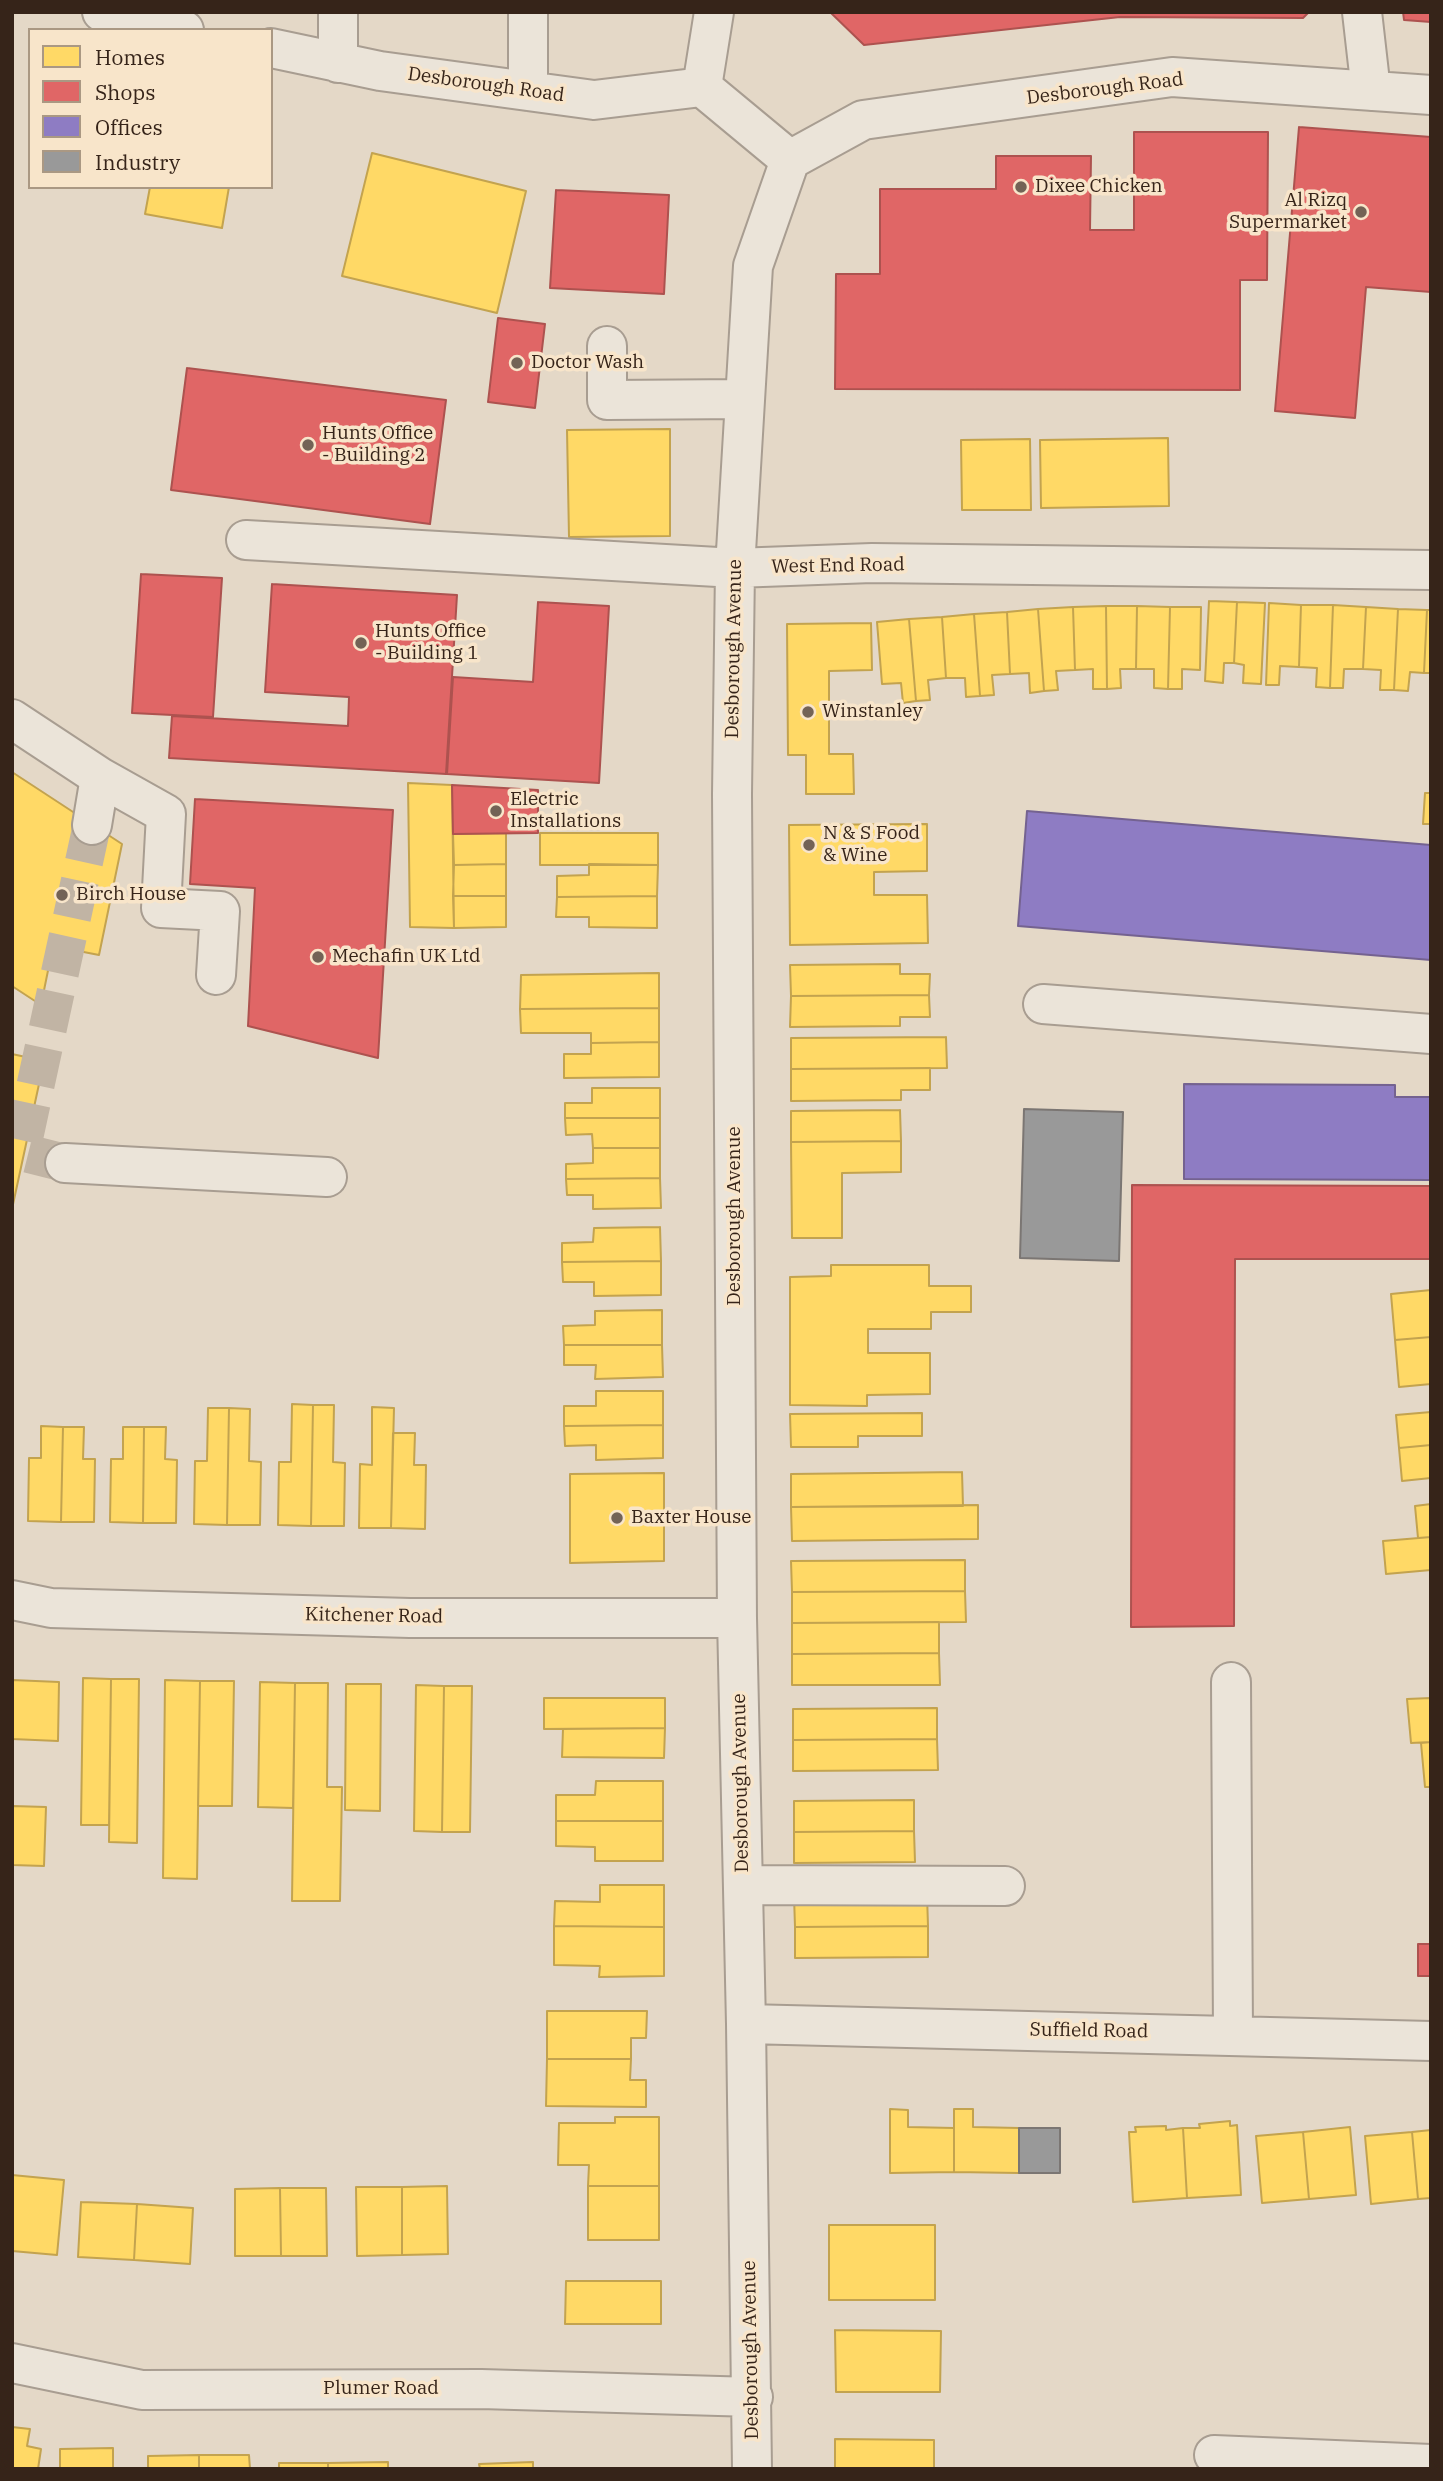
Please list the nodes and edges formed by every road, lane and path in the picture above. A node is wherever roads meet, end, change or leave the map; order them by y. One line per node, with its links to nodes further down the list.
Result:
1 (102, 12): 6 (street)
2 (338, 12): 8 (street)
3 (528, 12): 10 (street)
4 (714, 12): 9 (street)
5 (1362, 12): 11 (street)
6 (175, 28)
7 (273, 48): 8 (street, Desborough Road)
8 (338, 63): 10 (street, Desborough Road)
9 (702, 87): 10 (street, Desborough Road); 13 (street)
10 (528, 91)
11 (1371, 91): 12 (street, Desborough Road); 13 (street, Desborough Road)
12 (1431, 94)
13 (790, 160): 15 (street, Desborough Avenue)
14 (607, 345): 15 (street)
15 (745, 399): 17 (street, Desborough Avenue)
16 (246, 540): 17 (street, West End Road)
17 (735, 568): 18 (street, West End Road); 28 (street, Desborough Avenue)
18 (1431, 570)
19 (12, 719): 20 (street)
20 (100, 777): 21 (street); 22 (street)
21 (92, 825)
22 (216, 975)
23 (1043, 1004): 24 (street)
24 (1431, 1034)
25 (65, 1163): 26 (street)
26 (327, 1177)
27 (12, 1600): 28 (street, Kitchener Road)
28 (737, 1618): 30 (street, Desborough Avenue)
29 (1231, 1682): 33 (street)
30 (743, 1885): 31 (street); 32 (street, Desborough Avenue)
31 (1005, 1886)
32 (746, 2024): 33 (street, Suffield Road); 36 (street, Desborough Avenue)
33 (1233, 2034): 34 (street, Suffield Road)
34 (1431, 2041)
35 (12, 2364): 36 (street, Plumer Road)
36 (753, 2397): 39 (street, Desborough Avenue)
37 (1214, 2455): 38 (street)
38 (1431, 2464)
39 (752, 2469)

